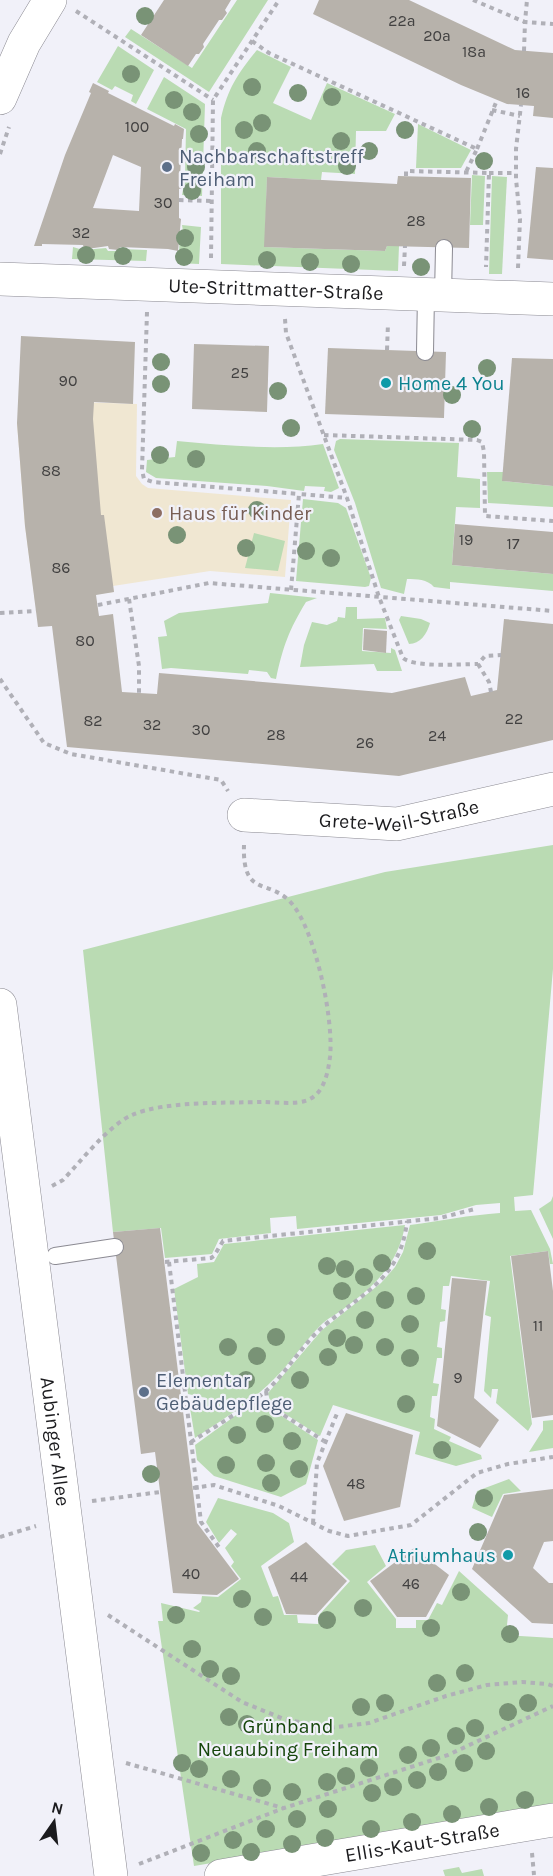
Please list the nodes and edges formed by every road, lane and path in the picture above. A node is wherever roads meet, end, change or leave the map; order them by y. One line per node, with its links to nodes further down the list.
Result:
1 (279, 0): 7 (path)
2 (473, 0): 5 (path)
3 (527, 0): 5 (path)
4 (59, 3): 9 (street); 10 (path)
5 (525, 22): 6 (path); 8 (path)
6 (553, 24)
7 (252, 41): 10 (path); 15 (path)
8 (524, 51)
9 (0, 98)
10 (213, 100): 21 (path)
11 (497, 100): 13 (path)
12 (521, 105): 14 (path)
13 (492, 110): 14 (path); 15 (path)
14 (520, 116): 18 (path)
15 (477, 148): 16 (path)
16 (466, 172): 17 (path); 19 (path)
17 (489, 172): 18 (path); 29 (path)
18 (516, 173): 23 (path)
19 (406, 176)
20 (179, 200): 21 (path)
21 (212, 201): 26 (path)
22 (444, 248): 28 (lane)
23 (518, 271)
24 (0, 279): 25 (street, Ute-Strittmatter-Straße)
25 (148, 284): 26 (street, Ute-Strittmatter-Straße); 33 (path)
26 (210, 286): 27 (street, Ute-Strittmatter-Straße)
27 (282, 289): 28 (street, Ute-Strittmatter-Straße); 32 (path)
28 (435, 295): 29 (street, Ute-Strittmatter-Straße); 31 (lane)
29 (484, 296): 30 (street, Ute-Strittmatter-Straße)
30 (553, 299)
31 (424, 352)
32 (324, 435): 34 (path); 35 (path)
33 (299, 494): 34 (path); 36 (path)
34 (347, 498): 37 (path)
35 (553, 522)
36 (291, 590): 37 (path); 38 (path)
37 (379, 597): 41 (path); 44 (path)
38 (129, 599): 39 (path); 47 (path)
39 (98, 605)
40 (36, 611): 42 (path)
41 (553, 611)
42 (0, 613)
43 (501, 655): 44 (path)
44 (478, 664): 46 (path)
45 (0, 679): 49 (path)
46 (491, 692)
47 (139, 693)
48 (553, 789): 49 (street, Grete-Weil-Straße)
49 (244, 815): 51 (path)
50 (0, 1005): 51 (street, Aubinger Allee)
51 (24, 1194): 65 (street, Aubinger Allee)
52 (475, 1209): 53 (path)
53 (408, 1221): 56 (path); 61 (path)
54 (115, 1248): 55 (lane)
55 (55, 1256)
56 (266, 1391): 57 (path); 58 (path)
57 (250, 1402): 58 (path); 61 (path)
58 (268, 1405): 60 (path)
59 (338, 1411): 60 (path)
60 (324, 1441): 66 (path)
61 (191, 1442): 63 (path)
62 (553, 1457): 66 (path)
63 (195, 1488): 66 (path); 68 (path)
64 (160, 1492): 65 (path)
65 (76, 1511): 67 (path); 76 (street, Aubinger Allee)
66 (313, 1523)
67 (0, 1537)
68 (221, 1550)
69 (107, 1615): 70 (path)
70 (553, 1686)
71 (553, 1706): 73 (path)
72 (117, 1760): 73 (path)
73 (284, 1808): 76 (path)
74 (553, 1820): 78 (street, Ellis-Kaut-Straße)
75 (531, 1850): 77 (path)
76 (120, 1872)
77 (534, 1875)
78 (220, 1876)

